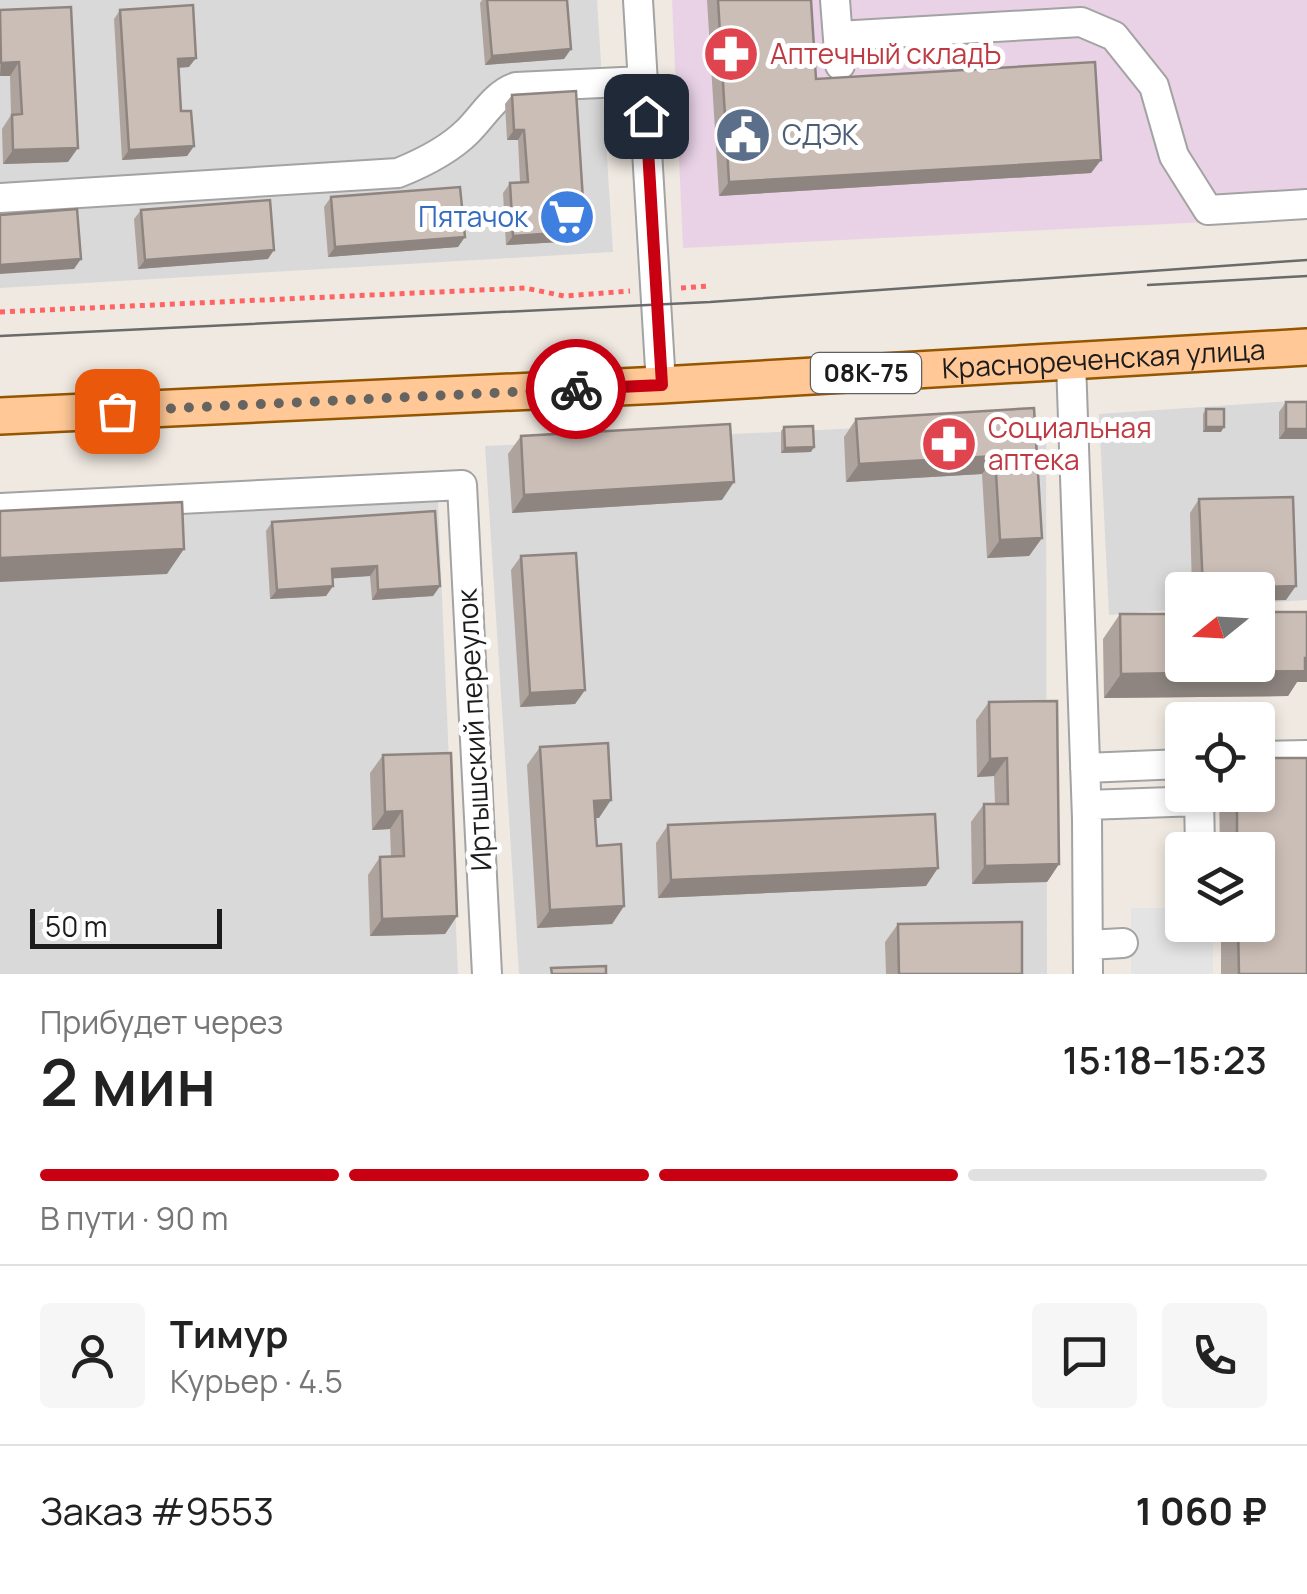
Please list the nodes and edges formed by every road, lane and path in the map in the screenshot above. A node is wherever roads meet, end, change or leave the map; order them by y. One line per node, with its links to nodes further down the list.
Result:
1 (638, 0): 5 (street)
2 (835, 0): 3 (street)
3 (838, 36): 4 (street); 7 (street)
4 (840, 65)
5 (643, 81): 6 (street); 9 (street)
6 (0, 198)
7 (1307, 204)
8 (708, 286): 9 (path)
9 (656, 290): 10 (path); 13 (street)
10 (0, 312)
11 (1307, 347): 12 (main road, Краснореченская улица / 08К-75)
12 (1070, 362): 13 (main road, Краснореченская улица / 08К-75); 19 (street)
13 (662, 385): 14 (main road, Краснореченская улица / 08К-75)
14 (0, 416)
15 (0, 508): 24 (street, Иртышский переулок)
16 (1307, 755): 17 (street)
17 (1275, 756)
18 (1165, 765): 19 (street)
19 (1085, 768): 21 (street)
20 (1165, 800): 21 (street)
21 (1086, 805): 23 (street)
22 (1123, 943): 23 (street)
23 (1088, 945): 25 (street)
24 (487, 974)
25 (1088, 974)

